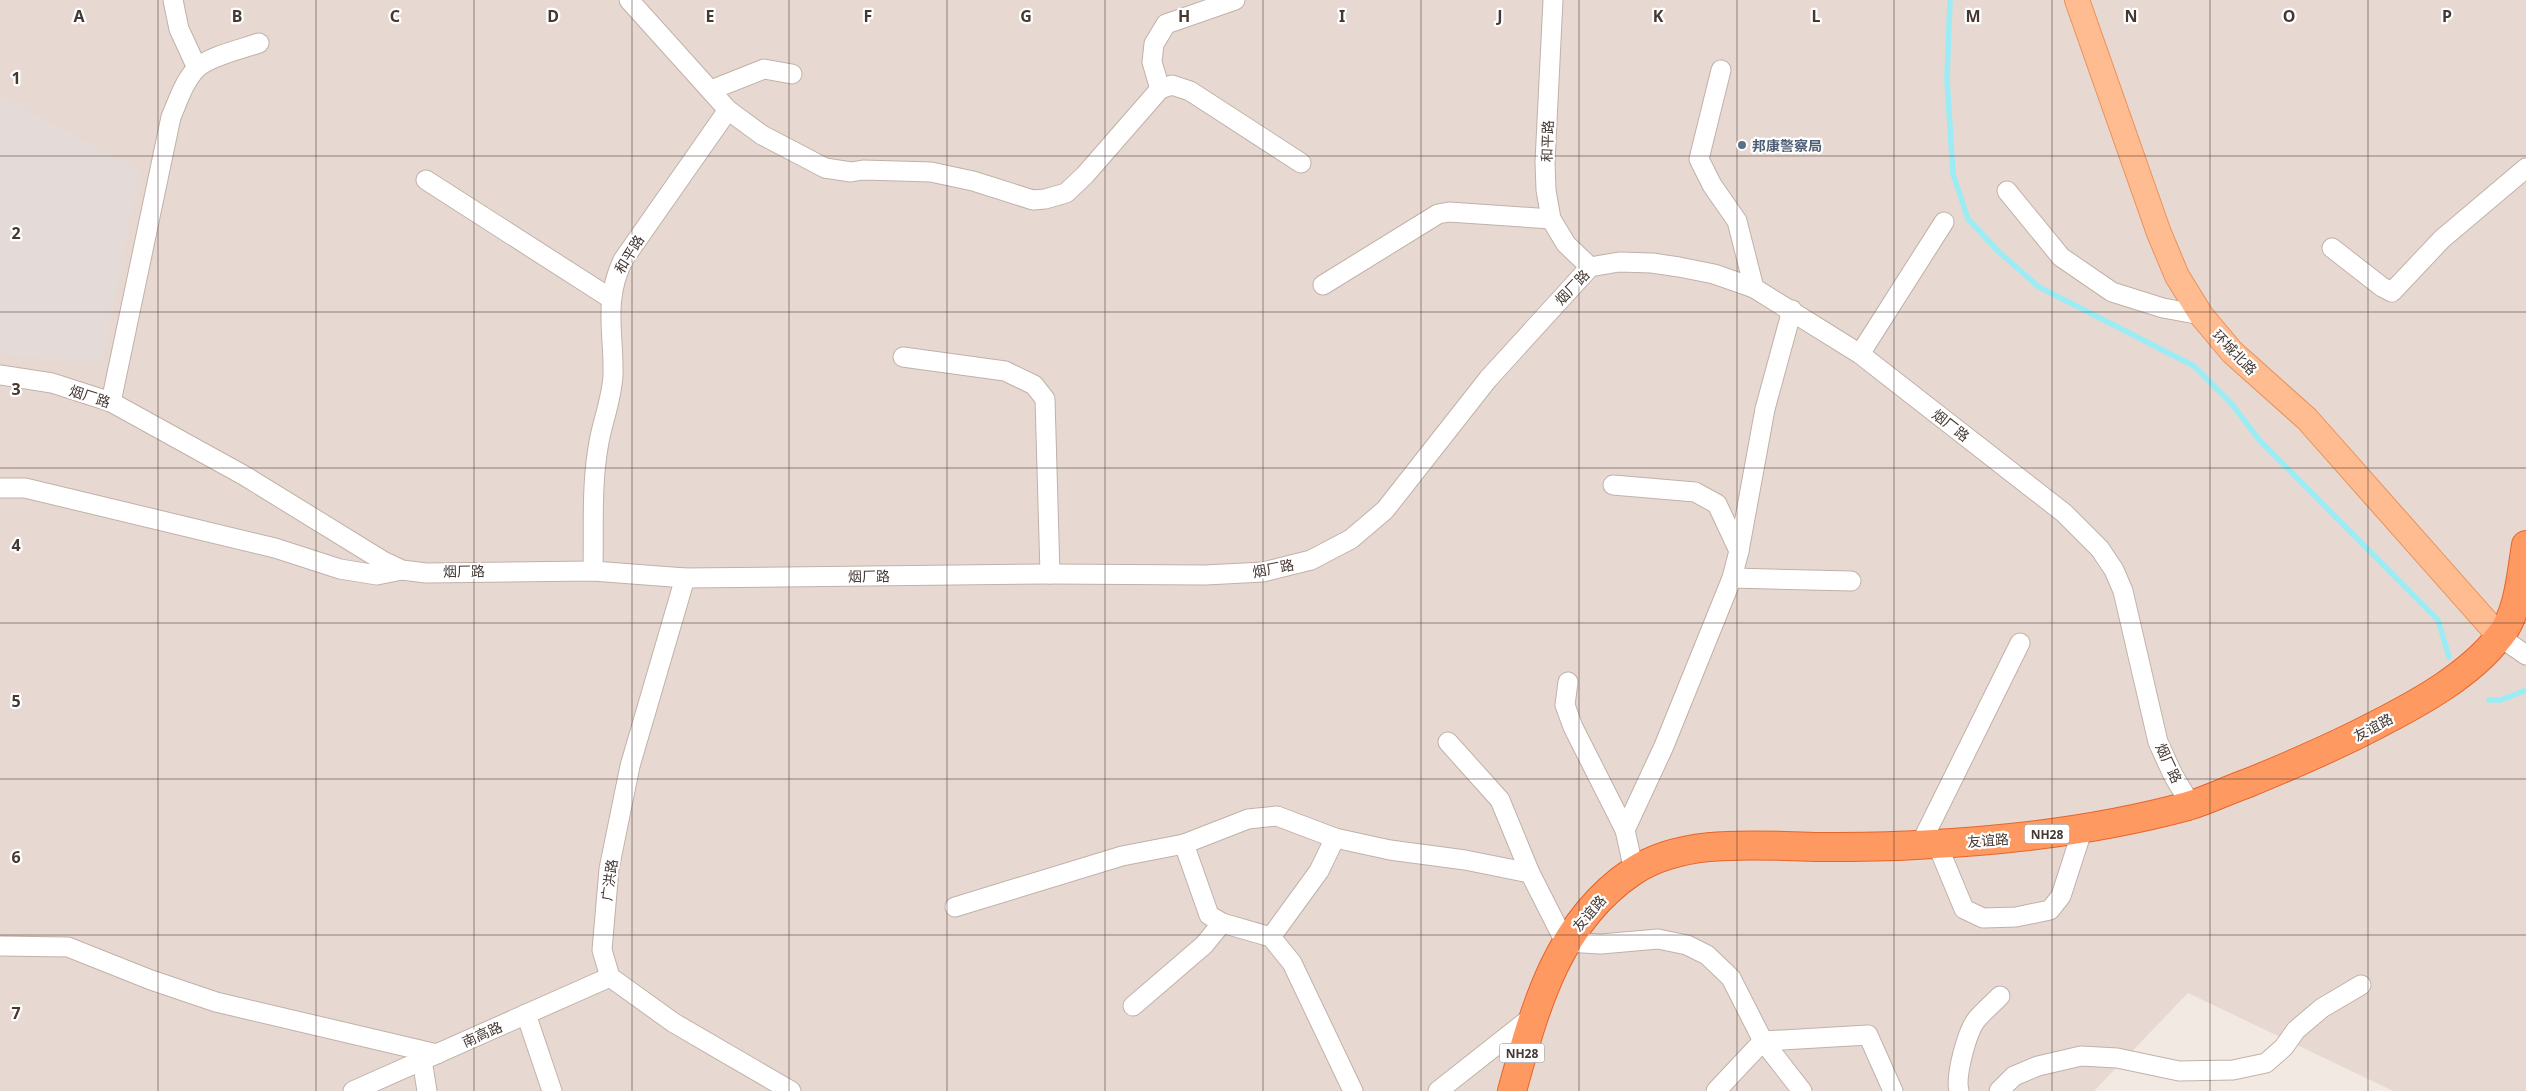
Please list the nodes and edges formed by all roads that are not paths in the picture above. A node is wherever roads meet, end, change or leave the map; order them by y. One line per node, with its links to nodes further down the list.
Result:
1 (173, 0): 7 (street)
2 (629, 0): 11 (street)
3 (1235, 0): 10 (street)
4 (1553, 0): 17 (street, 和平路)
5 (2077, 0): 25 (main road, 环城北路)
6 (259, 43): 7 (street)
7 (197, 68): 29 (street)
8 (1720, 70): 22 (street)
9 (792, 74): 11 (street)
10 (1160, 89): 12 (street); 13 (street)
11 (711, 90): 12 (street)
12 (728, 110): 23 (street, 和平路)
13 (1301, 163)
14 (2526, 168): 19 (street)
15 (426, 180): 23 (street)
16 (2007, 191): 25 (street)
17 (1551, 219): 20 (street, 和平路); 21 (street)
18 (1944, 222): 26 (street)
19 (2332, 248)
20 (1590, 267): 22 (street, 烟厂路); 36 (street, 烟厂路)
21 (1323, 284)
22 (1754, 288): 24 (street, 烟厂路)
23 (610, 298): 35 (street, 和平路)
24 (1792, 310): 26 (street, 烟厂路); 33 (street)
25 (2201, 315): 41 (main road, 环城北路)
26 (1860, 354): 46 (street, 烟厂路)
27 (902, 357): 36 (street)
28 (0, 375): 29 (street, 烟厂路)
29 (111, 402): 34 (street, 烟厂路)
30 (1613, 485): 33 (street)
31 (0, 488): 34 (street)
32 (2526, 545): 37 (highway, 友谊路 / NH28)
33 (1739, 551): 39 (street)
34 (402, 570): 35 (street, 烟厂路)
35 (593, 571): 38 (street, 烟厂路)
36 (1050, 574): 38 (street, 烟厂路)
37 (2524, 576): 41 (highway, 友谊路 / NH28)
38 (685, 578): 59 (street, 广洪路)
39 (1732, 578): 40 (street); 48 (street)
40 (1851, 581)
41 (2500, 637): 43 (street); 46 (highway, 友谊路 / NH28)
42 (2020, 643): 51 (street)
43 (2526, 655)
44 (1568, 682): 48 (street)
45 (1448, 742): 53 (street)
46 (2191, 805): 47 (highway, 友谊路 / NH28)
47 (2083, 828): 51 (highway, 友谊路 / NH28); 51 (street)
48 (1625, 830): 52 (street)
49 (1335, 838): 50 (street); 53 (street); 56 (street)
50 (1184, 844): 54 (street); 55 (street)
51 (1928, 844): 52 (highway, 友谊路 / NH28)
52 (1634, 871): 57 (highway, 友谊路 / NH28)
53 (1530, 873): 57 (street)
54 (955, 907)
55 (1222, 923): 56 (street); 62 (street)
56 (1271, 937): 71 (street)
57 (1565, 942): 64 (highway, 友谊路 / NH28); 65 (street)
58 (0, 946): 66 (street)
59 (610, 977): 63 (street, 南高路); 70 (street)
60 (2361, 985): 78 (street)
61 (2000, 996): 77 (street)
62 (1133, 1006)
63 (526, 1014): 66 (street, 南高路); 69 (street)
64 (1533, 1016): 72 (street); 73 (highway, NH28)
65 (1763, 1041): 74 (street); 75 (street); 76 (street)
66 (430, 1057): 67 (street, 南高路); 68 (street)
67 (354, 1091)
68 (427, 1091)
69 (552, 1091)
70 (791, 1091)
71 (1353, 1091)
72 (1438, 1091)
73 (1512, 1091)
74 (1716, 1091)
75 (1802, 1091)
76 (1893, 1091)
77 (1959, 1091)
78 (1999, 1091)

